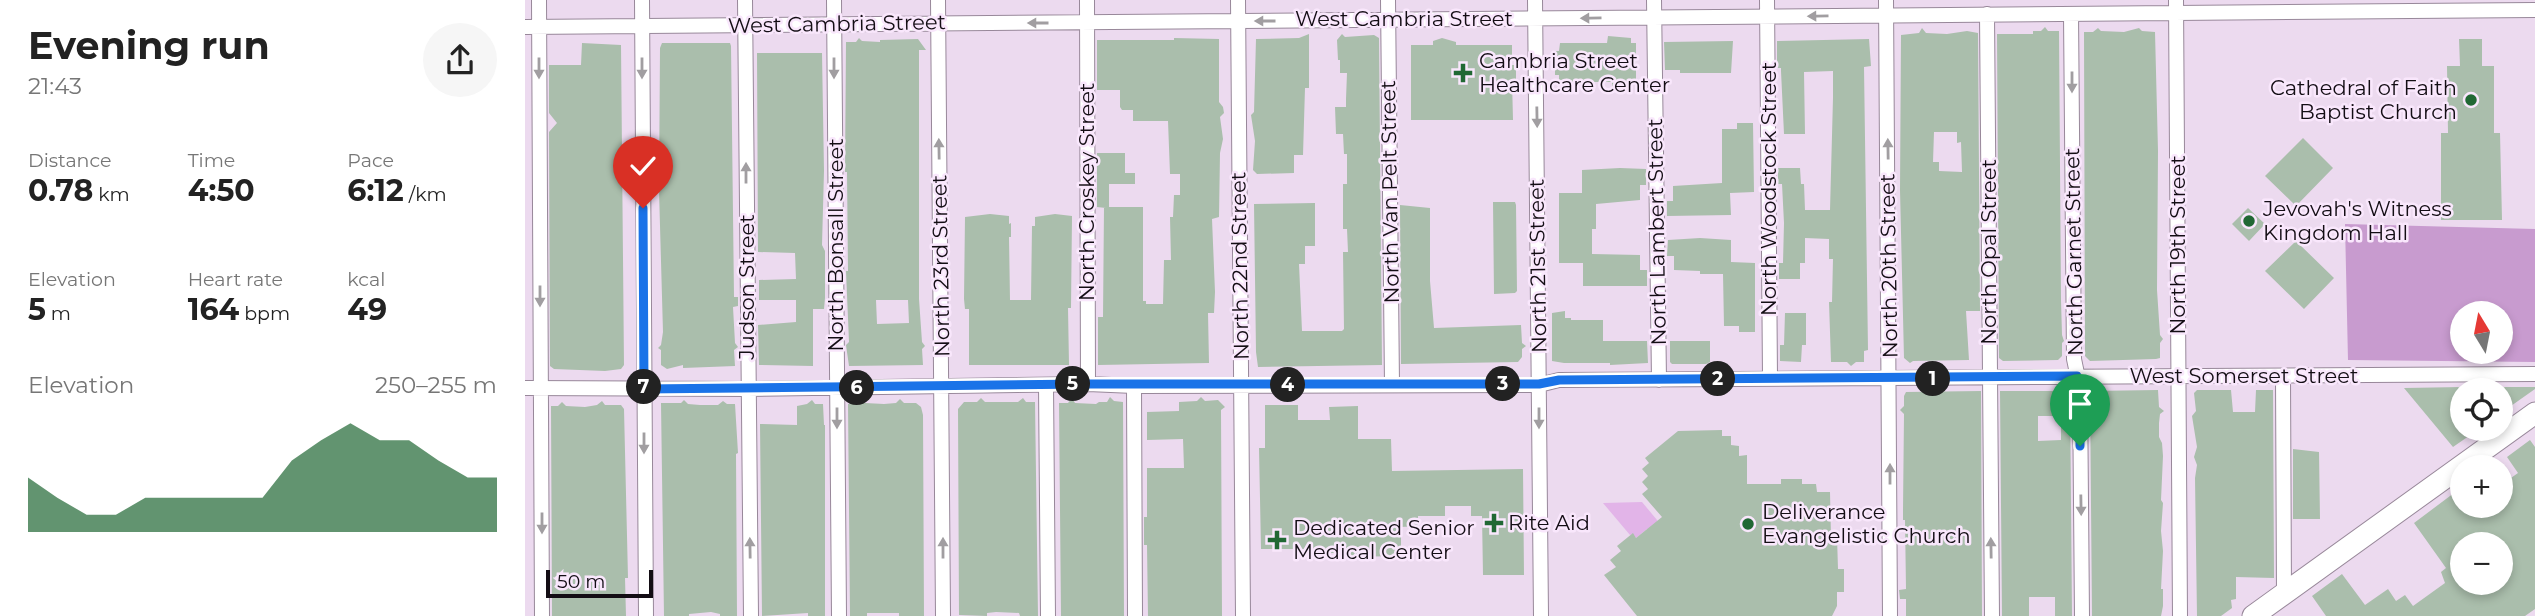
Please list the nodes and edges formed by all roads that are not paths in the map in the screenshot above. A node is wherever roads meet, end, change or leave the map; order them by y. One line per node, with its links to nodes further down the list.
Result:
1 (539, 0): 29 (street)
2 (642, 0): 28 (street)
3 (745, 0): 27 (street, Judson Street)
4 (834, 0): 26 (street, North Bonsall Street)
5 (938, 0): 25 (street, North 23rd Street)
6 (1087, 0): 24 (street, North Croskey Street)
7 (1238, 0): 23 (street, North 22nd Street)
8 (1388, 0): 22 (street, North Van Pelt Street)
9 (1535, 0): 21 (street, North 21st Street)
10 (1654, 0): 20 (street, North Lambert Street)
11 (1767, 0): 19 (street, North Woodstock Street)
12 (1886, 0): 18 (street, North 20th Street)
13 (2471, 5): 14 (street, West Cambria Street); 15 (street, West Cambria Street)
14 (2176, 6): 17 (street, West Cambria Street); 32 (street, North 19th Street)
15 (2535, 9)
16 (1987, 14): 17 (street, West Cambria Street); 18 (street, West Cambria Street); 35 (street, North Opal Street)
17 (2071, 14): 31 (street, North Garnet Street, one-way to 31)
18 (1887, 15): 19 (street, West Cambria Street, one-way to 19); 36 (street, North 20th Street, one-way to 18)
19 (1767, 16): 20 (street, West Cambria Street); 34 (street, North Woodstock Street)
20 (1654, 17): 21 (street, West Cambria Street, one-way to 21); 37 (street, North Lambert Street)
21 (1536, 18): 22 (street, West Cambria Street); 40 (street, North 21st Street, one-way to 40)
22 (1388, 20): 23 (street, West Cambria Street, one-way to 23); 39 (street, North Van Pelt Street)
23 (1238, 21): 24 (street, West Cambria Street); 43 (street, North 22nd Street)
24 (1087, 22): 25 (street, West Cambria Street, one-way to 25); 38 (street, North Croskey Street)
25 (938, 23): 26 (street, West Cambria Street); 44 (street, North 23rd Street, one-way to 25)
26 (834, 24): 27 (street, West Cambria Street); 47 (street, North Bonsall Street, one-way to 47)
27 (745, 25): 28 (street, West Cambria Street); 49 (street, Judson Street, one-way to 27)
28 (642, 26): 29 (street, West Cambria Street); 48 (street, one-way to 48)
29 (532, 27): 46 (street, one-way to 46)
30 (2535, 374): 33 (street, West Somerset Street)
31 (2077, 376): 32 (street, West Somerset Street); 35 (street, West Somerset Street); 63 (street, North Garnet Street, one-way to 63)
32 (2178, 376): 33 (street, West Somerset Street); 64 (street, North 19th Street)
33 (2283, 377): 51 (street)
34 (1770, 378): 36 (street, West Somerset Street); 37 (street, West Somerset Street)
35 (1990, 378): 36 (street, West Somerset Street); 62 (street, North Opal Street, one-way to 35)
36 (1890, 379): 61 (street, North 20th Street, one-way to 36)
37 (1659, 380): 40 (street, West Somerset Street)
38 (1088, 384): 41 (street, West Somerset Street); 42 (street, West Somerset Street)
39 (1392, 384): 40 (street, West Somerset Street); 43 (street, West Somerset Street)
40 (1539, 384): 60 (street, North 21st Street, one-way to 60)
41 (1047, 385): 44 (street, West Somerset Street); 57 (street)
42 (1134, 386): 43 (street, West Somerset Street); 58 (street)
43 (1242, 386): 59 (street, North 22nd Street)
44 (942, 387): 47 (street, West Somerset Street); 56 (street, North 23rd Street, one-way to 44)
45 (525, 388): 46 (street, West Somerset Street)
46 (541, 388): 48 (street, West Somerset Street); 52 (street, one-way to 52)
47 (837, 388): 49 (street, West Somerset Street); 55 (street, North Bonsall Street, one-way to 55)
48 (644, 389): 49 (street, West Somerset Street); 53 (street, one-way to 53)
49 (748, 389): 54 (street, Judson Street, one-way to 49)
50 (2535, 413): 51 (street)
51 (2284, 594): 65 (street)
52 (542, 616)
53 (646, 616)
54 (751, 616)
55 (839, 616)
56 (943, 616)
57 (1048, 616)
58 (1135, 616)
59 (1243, 616)
60 (1541, 616)
61 (1890, 616)
62 (1992, 616)
63 (2082, 616)
64 (2180, 616)
65 (2253, 616)

